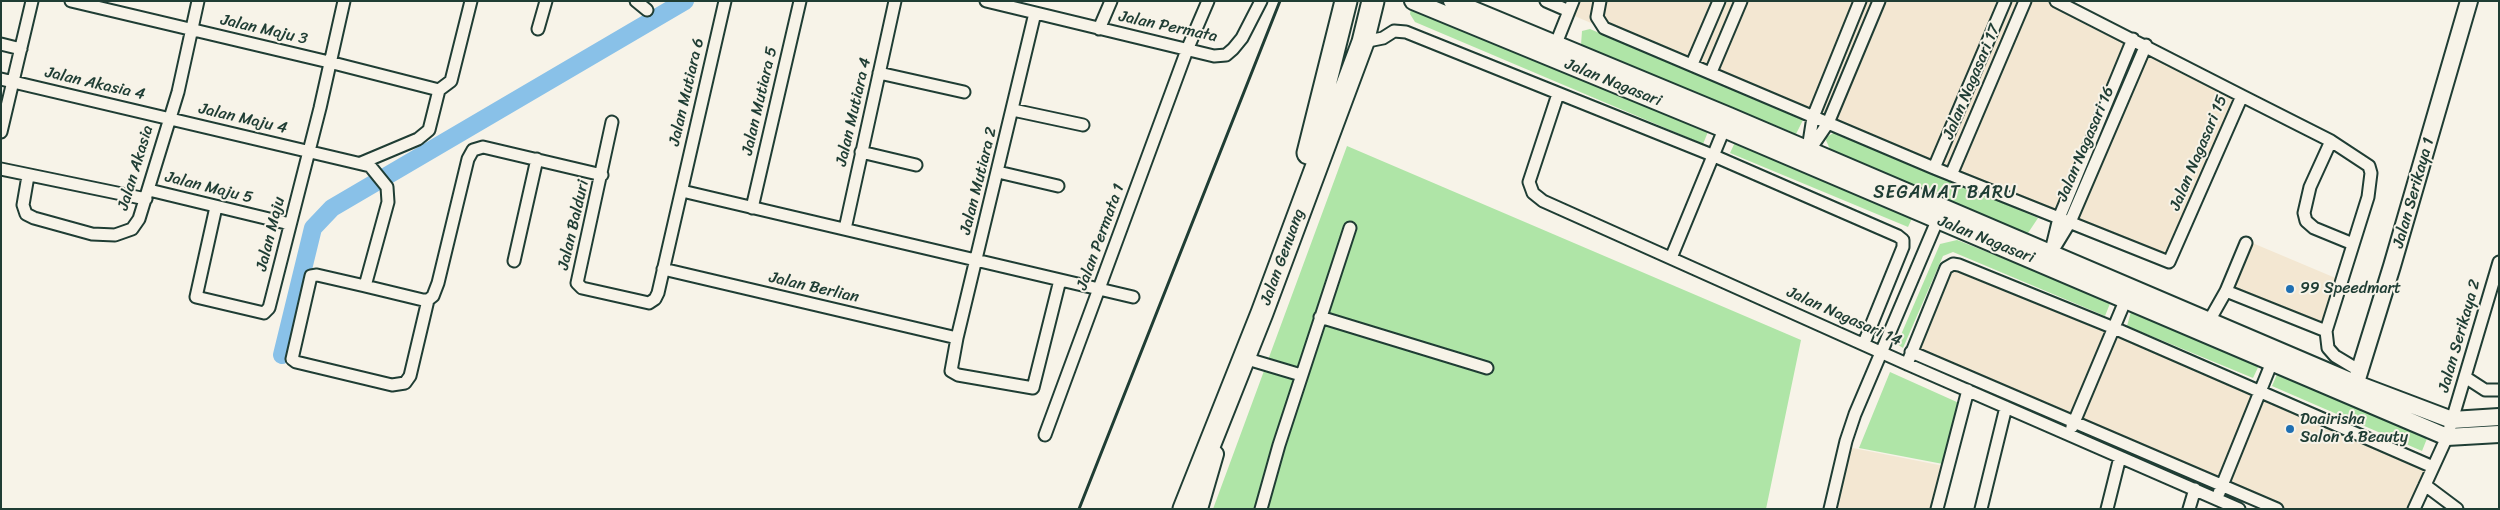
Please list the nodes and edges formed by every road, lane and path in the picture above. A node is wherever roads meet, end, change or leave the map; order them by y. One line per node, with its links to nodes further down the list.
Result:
1 (32, 1): 40 (street)
2 (71, 1): 35 (street, Jalan Maju 3)
3 (198, 1): 35 (street, Jalan Akasia)
4 (344, 1): 43 (street, Jalan Maju)
5 (471, 1): 48 (street)
6 (546, 1): 33 (street)
7 (636, 1): 31 (street)
8 (726, 1): 76 (street, Jalan Mutiara 6)
9 (800, 1): 79 (street, Jalan Mutiara 5)
10 (895, 1): 46 (street, Jalan Mutiara 4)
11 (986, 1): 32 (street, Jalan Permata)
12 (1111, 1): 34 (street)
13 (1208, 1): 41 (street, Jalan Permata 1)
14 (1261, 1): 41 (street, Jalan Permata)
15 (1346, 1): 63 (highway)
16 (1360, 1): 63 (highway, Jalan Genuang)
17 (1373, 1): 37 (highway, Jalan Genuang)
18 (1413, 1): 42 (street, Jalan Nagasari)
19 (1452, 1): 42 (street, Jalan Nagasari)
20 (1546, 1): 30 (street)
21 (1600, 1): 44 (street)
22 (1718, 1): 44 (street)
23 (1741, 1): 45 (street)
24 (1860, 1): 53 (street)
25 (1879, 1): 57 (street)
26 (2005, 1): 69 (street)
27 (2024, 1): 73 (street, Jalan Nagasari 17)
28 (2056, 1): 36 (street, Jalan Nagasari 15)
29 (2470, 1): 116 (street, Jalan Serikaya 1)
30 (1571, 6): 42 (street)
31 (647, 10)
32 (1035, 13): 34 (street, Jalan Permata); 52 (street, Jalan Mutiara 2)
33 (538, 29)
34 (1099, 29): 41 (street, Jalan Permata)
35 (190, 30): 43 (street, Jalan Maju 3); 54 (street, Jalan Akasia)
36 (2133, 39): 39 (street, Jalan Nagasari 15); 81 (street)
37 (1363, 42): 50 (street, Jalan Nagasari); 110 (highway, Jalan Genuang)
38 (1, 44): 40 (street)
39 (2146, 46): 51 (street, Jalan Nagasari 15); 82 (street, Jalan Nagasari 16)
40 (21, 48): 47 (street)
41 (1187, 50): 96 (street, Jalan Permata 1)
42 (1553, 51): 56 (street, Jalan Nagasari)
43 (330, 62): 48 (street, Jalan Maju 3); 61 (street, Jalan Maju)
44 (1692, 64): 45 (street)
45 (1711, 72): 53 (street)
46 (879, 73): 49 (street); 62 (street, Jalan Mutiara 4)
47 (7, 80): 54 (street, Jalan Akasia 4); 59 (street)
48 (439, 90): 67 (street)
49 (964, 92)
50 (1558, 94): 64 (street, Jalan Nagasari); 88 (street, Jalan Nagasari 14)
51 (2242, 96): 60 (street); 82 (street, Jalan Nagasari 15)
52 (1013, 110): 58 (street); 71 (street, Jalan Mutiara 2)
53 (1813, 117): 57 (street); 65 (street)
54 (169, 118): 61 (street, Jalan Maju 4); 77 (street, Jalan Akasia)
55 (612, 122): 72 (street, Jalan Balduri)
56 (1727, 122): 64 (street); 65 (street, Jalan Nagasari)
57 (1828, 123): 65 (street); 69 (street)
58 (1083, 125)
59 (1, 132)
60 (2331, 141): 87 (street); 87 (street)
61 (309, 152): 67 (street, Jalan Maju 4); 83 (street, Jalan Maju)
62 (861, 152): 68 (street); 85 (street, Jalan Mutiara 4)
63 (1308, 153): 134 (highway, Jalan Genuang)
64 (1712, 155): 88 (street); 107 (street, Jalan Nagasari)
65 (1806, 158): 80 (street, Jalan Nagasari)
66 (537, 159): 72 (street); 91 (street); 101 (street)
67 (361, 163): 95 (street)
68 (916, 165)
69 (1934, 168): 73 (street)
70 (1, 169): 74 (street, Jalan Maju 5)
71 (998, 172): 75 (street); 90 (street, Jalan Mutiara 2)
72 (602, 175): 93 (street, Jalan Balduri)
73 (1951, 175): 81 (street)
74 (28, 176): 77 (street, Jalan Maju 5); 77 (street, Jalan Akasia)
75 (1058, 186)
76 (682, 191): 79 (street); 93 (street, Jalan Mutiara 6)
77 (147, 195): 78 (street, Jalan Maju 5)
78 (216, 207): 83 (street, Jalan Maju 5); 83 (street, Jalan Maju)
79 (752, 208): 85 (street)
80 (1940, 214): 89 (street, Jalan Nagasari); 108 (street)
81 (2059, 218): 82 (street); 89 (street)
82 (2070, 222): 89 (street, Jalan Nagasari 16)
83 (290, 224)
84 (1350, 228): 102 (street)
85 (844, 229): 90 (street)
86 (2246, 243): 97 (street)
87 (2353, 244): 105 (street)
88 (1671, 258): 107 (street, Jalan Nagasari 14)
89 (2049, 259): 98 (street, Jalan Nagasari)
90 (977, 260): 94 (street); 106 (street)
91 (514, 261)
92 (2499, 262): 99 (street, Jalan Serikaya 2)
93 (663, 269): 106 (street, Jalan Berlian)
94 (1060, 280): 96 (street); 106 (street)
95 (365, 286): 101 (street); 101 (street)
96 (1099, 289): 100 (street); 125 (street, Jalan Permata 1)
97 (2226, 291): 103 (street); 105 (street)
98 (2128, 293): 103 (street, Jalan Nagasari); 104 (street); 111 (street, Jalan Nagasari)
99 (2494, 294): 115 (street, Jalan Serikaya 2)
100 (1133, 297)
101 (428, 300)
102 (1320, 318): 113 (street); 114 (street)
103 (2209, 321): 116 (street, Jalan Nagasari)
104 (2114, 328): 109 (street, Jalan Nagasari); 119 (street, Jalan Nagasari); 123 (street)
105 (2326, 331): 116 (street)
106 (957, 338)
107 (1864, 343): 108 (street, Jalan Nagasari 14)
108 (1881, 351): 112 (street, Jalan Nagasari 14); 138 (street)
109 (1911, 352): 112 (street, Jalan Nagasari); 123 (street, Jalan Nagasari 14)
110 (1244, 358): 114 (street); 135 (highway, Jalan Genuang); 136 (street)
111 (2272, 362): 116 (street, Jalan Nagasari); 119 (street)
112 (1907, 364): 117 (street, Jalan Nagasari 14)
113 (1487, 368)
114 (1301, 375): 137 (street)
115 (2465, 377): 118 (street); 122 (street, Jalan Serikaya 2)
116 (2356, 383): 122 (street, Jalan Nagasari); 127 (street, Jalan Nagasari)
117 (1968, 390): 120 (street, Jalan Nagasari 14); 139 (street)
118 (2499, 390)
119 (2259, 391): 129 (street, Jalan Nagasari); 131 (street)
120 (2006, 407): 126 (street, Jalan Nagasari 14); 140 (street)
121 (2499, 417): 122 (street)
122 (2452, 420): 127 (street, Jalan Serikaya 2)
123 (2074, 422): 126 (street); 131 (street, Jalan Nagasari 14)
124 (2499, 434): 127 (street)
125 (1045, 435)
126 (2069, 435): 128 (street, Jalan Nagasari 14)
127 (2447, 436): 129 (street, Jalan Serikaya 2)
128 (2120, 457): 132 (street, Jalan Nagasari 14); 141 (street)
129 (2433, 467): 130 (street, Jalan Serikaya 2)
130 (2425, 485): 145 (street, Jalan Serikaya 2); 146 (street)
131 (2222, 486): 133 (street); 144 (street, Jalan Nagasari 14)
132 (2195, 490): 133 (street, Jalan Nagasari 14); 142 (street)
133 (2216, 499): 143 (street, Jalan Nagasari 14)
134 (1174, 509)
135 (1184, 509)
136 (1200, 509)
137 (1261, 509)
138 (1830, 509)
139 (1936, 509)
140 (1981, 509)
141 (2107, 509)
142 (2190, 509)
143 (2239, 509)
144 (2277, 509)
145 (2414, 509)
146 (2457, 509)

